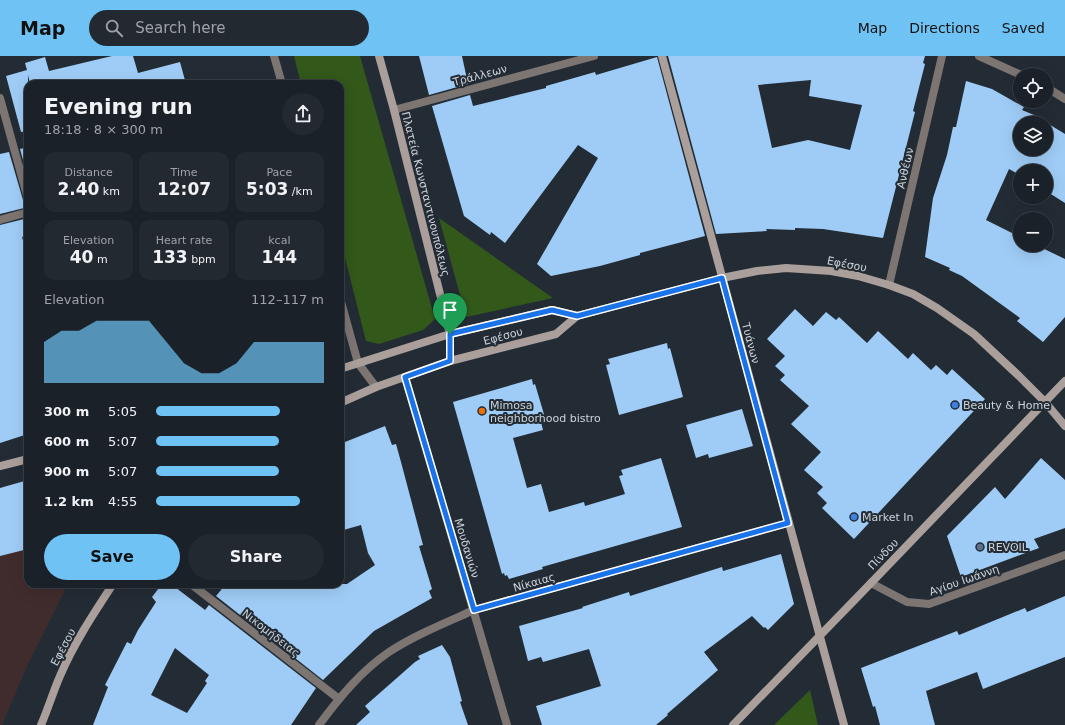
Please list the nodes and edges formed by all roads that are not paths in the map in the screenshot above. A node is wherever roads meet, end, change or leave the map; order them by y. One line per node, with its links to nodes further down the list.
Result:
1 (274, 56): 8 (street)
2 (379, 56): 12 (street, Πλατεία Κωνσταντινουπόλεως)
3 (594, 56): 12 (street, Τράλλεων)
4 (662, 56): 16 (street, Τυάνων)
5 (942, 56): 17 (street, Ανθέων)
6 (979, 56): 7 (street)
7 (1013, 71)
8 (281, 80)
9 (1053, 91): 11 (street)
10 (0, 98): 13 (street)
11 (1065, 99)
12 (394, 110): 20 (street, Πλατεία Κωνσταντινουπόλεως)
13 (24, 184)
14 (24, 213): 15 (street)
15 (0, 220)
16 (722, 278): 17 (street, Εφέσου); 19 (street, Εφέσου); 32 (street, Τυάνων)
17 (889, 285): 28 (street, Εφέσου)
18 (344, 312): 22 (street)
19 (577, 316): 20 (street, Εφέσου); 21 (street, Εφέσου)
20 (450, 334): 21 (street, Πλατεία Κωνσταντινουπόλεως); 22 (street, Εφέσου)
21 (450, 361): 24 (street, Εφέσου)
22 (358, 363): 23 (street, Εφέσου); 26 (street)
23 (344, 368)
24 (405, 377): 26 (street, Εφέσου); 37 (street, Μουδανιών)
25 (1065, 380): 28 (street, Πίνδου)
26 (376, 387): 27 (street, Εφέσου)
27 (344, 401)
28 (1045, 402): 29 (street, Εφέσου); 34 (street, Πίνδου)
29 (1065, 426)
30 (24, 460): 31 (street)
31 (0, 466)
32 (788, 523): 37 (street, Νίκαιας); 38 (street, Τυάνων)
33 (1065, 555): 34 (street, Αγίου Ιωάννη)
34 (871, 583): 38 (street, Πίνδου)
35 (111, 588): 40 (street, Εφέσου)
36 (196, 588): 39 (street, Νικομήδειας)
37 (474, 610): 39 (street, Νίκαιας); 42 (street, Μουδανιών)
38 (819, 636): 43 (street, Πίνδου); 44 (street, Τυάνων)
39 (339, 699): 41 (street, Νίκαιας)
40 (41, 725)
41 (319, 725)
42 (507, 725)
43 (733, 725)
44 (844, 725)

